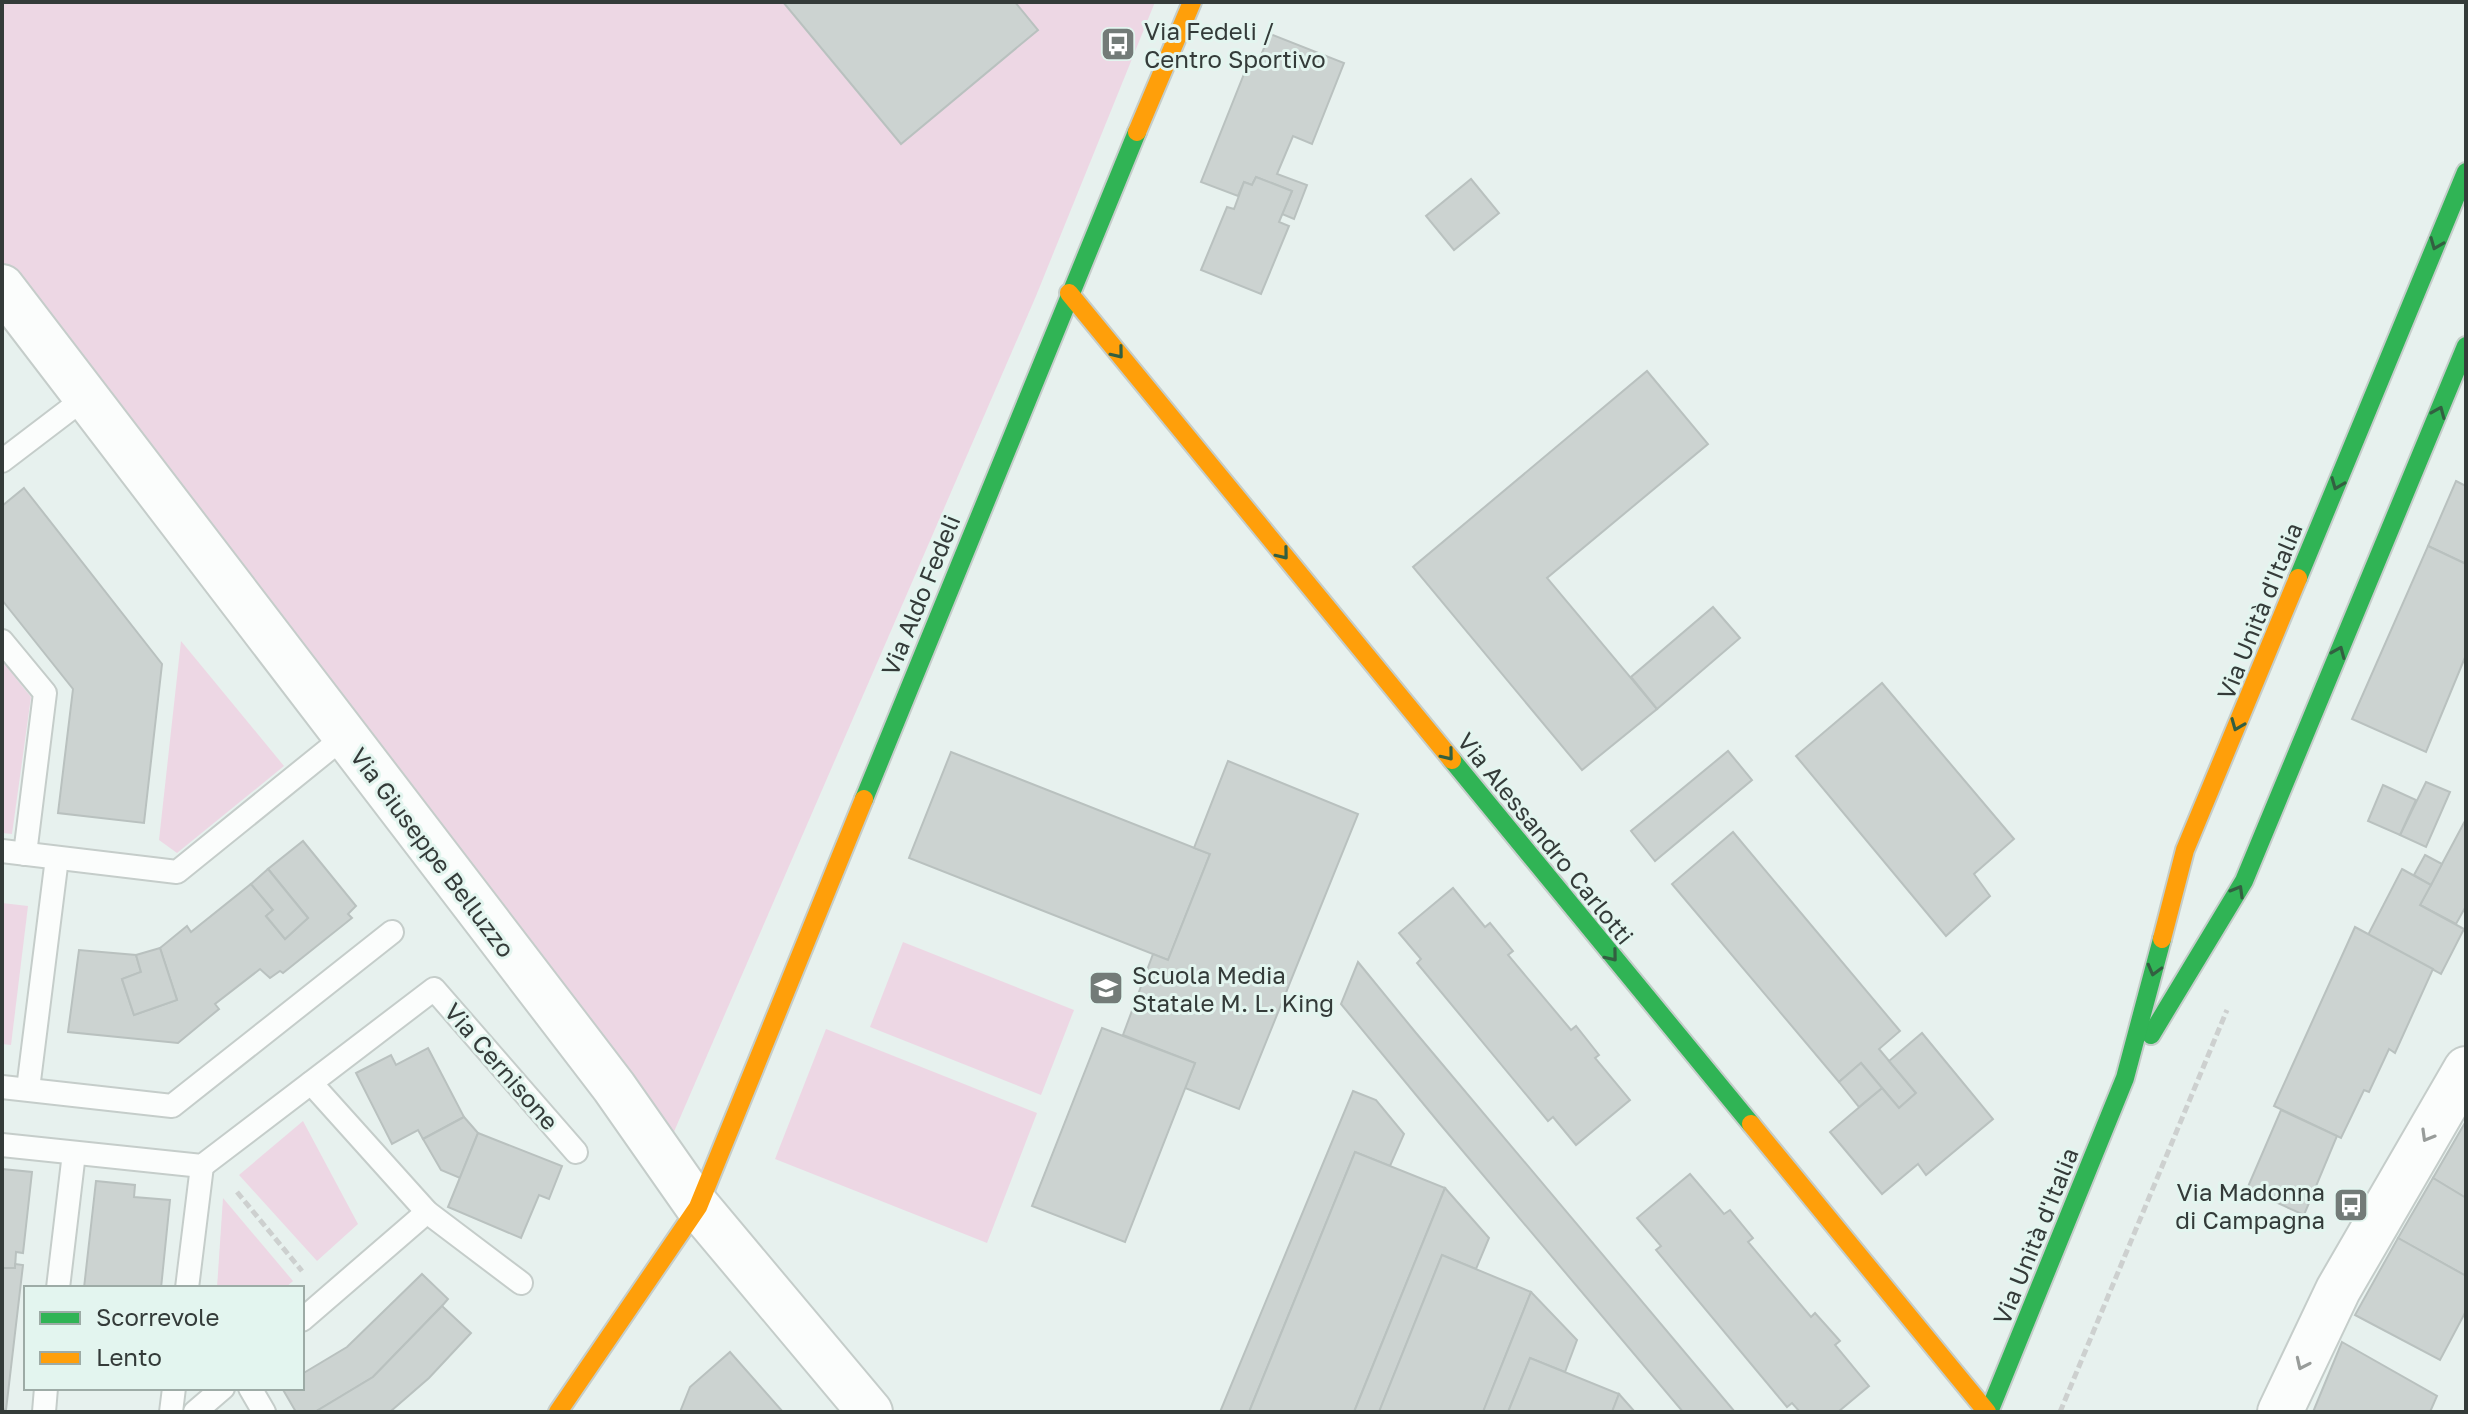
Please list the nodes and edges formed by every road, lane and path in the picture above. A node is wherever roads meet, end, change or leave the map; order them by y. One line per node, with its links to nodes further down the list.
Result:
1 (1192, 2): 4 (street, Via Aldo Fedeli)
2 (2466, 172): 15 (street, Via Unità d'Italia, one-way to 15)
3 (2, 287): 6 (street, Via Giuseppe Belluzzo)
4 (1069, 293): 23 (street, Via Aldo Fedeli); 40 (street, Via Alessandro Carlotti, one-way to 40)
5 (2466, 346): 15 (street, Via Unità d'Italia, one-way to 5)
6 (86, 397): 7 (lane); 9 (street, Via Giuseppe Belluzzo)
7 (2, 461)
8 (2, 641): 11 (lane)
9 (345, 736): 12 (lane); 23 (street, Via Giuseppe Belluzzo)
10 (2, 851): 11 (lane)
11 (25, 854): 12 (lane)
12 (57, 858): 18 (lane)
13 (392, 932): 18 (lane)
14 (2466, 1069): 41 (street, one-way to 41)
15 (2125, 1078): 40 (street, Via Unità d'Italia)
16 (311, 1083): 20 (lane, Via Cernisone); 22 (lane, Via Cernisone); 24 (lane)
17 (2, 1087): 18 (lane)
18 (28, 1089)
19 (2, 1145): 21 (lane)
20 (576, 1152)
21 (74, 1153): 22 (lane); 26 (lane)
22 (206, 1163): 27 (lane); 28 (path)
23 (698, 1207): 38 (street, Via Aldo Fedeli); 39 (street, Via Giuseppe Belluzzo)
24 (427, 1212): 25 (lane); 28 (lane)
25 (521, 1283)
26 (58, 1286)
27 (187, 1286)
28 (325, 1300): 29 (lane)
29 (304, 1318)
30 (46, 1390): 34 (lane)
31 (174, 1390): 35 (lane)
32 (221, 1390): 36 (lane)
33 (251, 1390): 37 (lane)
34 (44, 1412)
35 (171, 1412)
36 (195, 1412)
37 (264, 1412)
38 (558, 1412)
39 (870, 1412)
40 (1988, 1412)
41 (2280, 1412)

